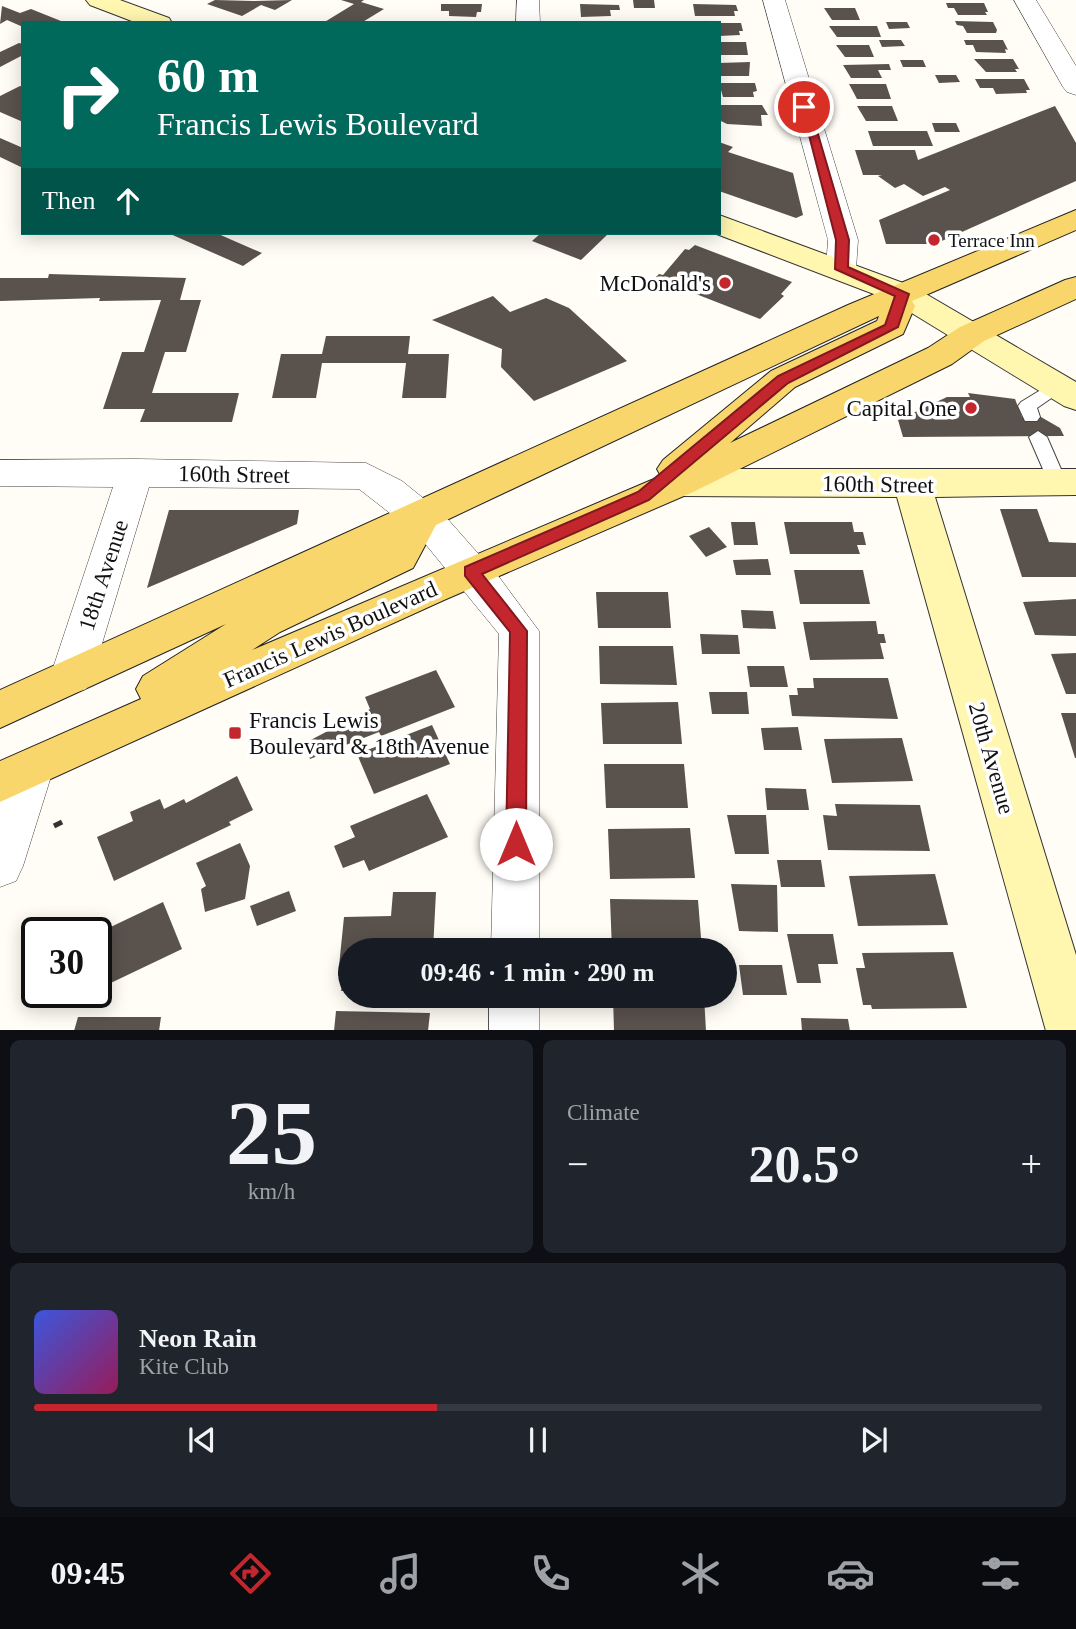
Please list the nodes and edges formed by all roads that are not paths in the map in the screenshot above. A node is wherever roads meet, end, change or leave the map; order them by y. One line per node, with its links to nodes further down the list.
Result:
1 (98, 0): 5 (street)
2 (528, 0): 6 (street)
3 (774, 0): 11 (street)
4 (1025, 0): 7 (street)
5 (155, 21)
6 (528, 21)
7 (1076, 87)
8 (1076, 219): 13 (main road, Francis Lewis Boulevard)
9 (721, 225): 11 (street)
10 (1076, 260): 14 (main road)
11 (841, 269): 13 (street)
12 (1076, 288): 14 (main road, Francis Lewis Boulevard)
13 (903, 294): 14 (street); 23 (main road); 24 (main road, Francis Lewis Boulevard)
14 (972, 334): 15 (street); 21 (main road, Francis Lewis Boulevard)
15 (1066, 392): 16 (lane)
16 (1031, 417)
17 (1038, 436): 20 (lane)
18 (136, 472): 19 (street, 160th Street); 24 (street, 160th Street); 25 (street, 18th Avenue)
19 (0, 473)
20 (1067, 482): 22 (street, 160th Street)
21 (680, 483): 22 (street, 160th Street); 23 (main road, Francis Lewis Boulevard)
22 (912, 485): 32 (street, 20th Avenue)
23 (643, 496): 24 (main road, Francis Lewis Boulevard)
24 (446, 542): 25 (main road, Francis Lewis Boulevard); 27 (main road, Francis Lewis Boulevard); 27 (main road); 29 (street, 160th Street)
25 (71, 677): 26 (main road, Francis Lewis Boulevard)
26 (0, 710)
27 (16, 775): 28 (street)
28 (0, 866)
29 (515, 938)
30 (514, 1008): 31 (street)
31 (514, 1030)
32 (1073, 1030)

